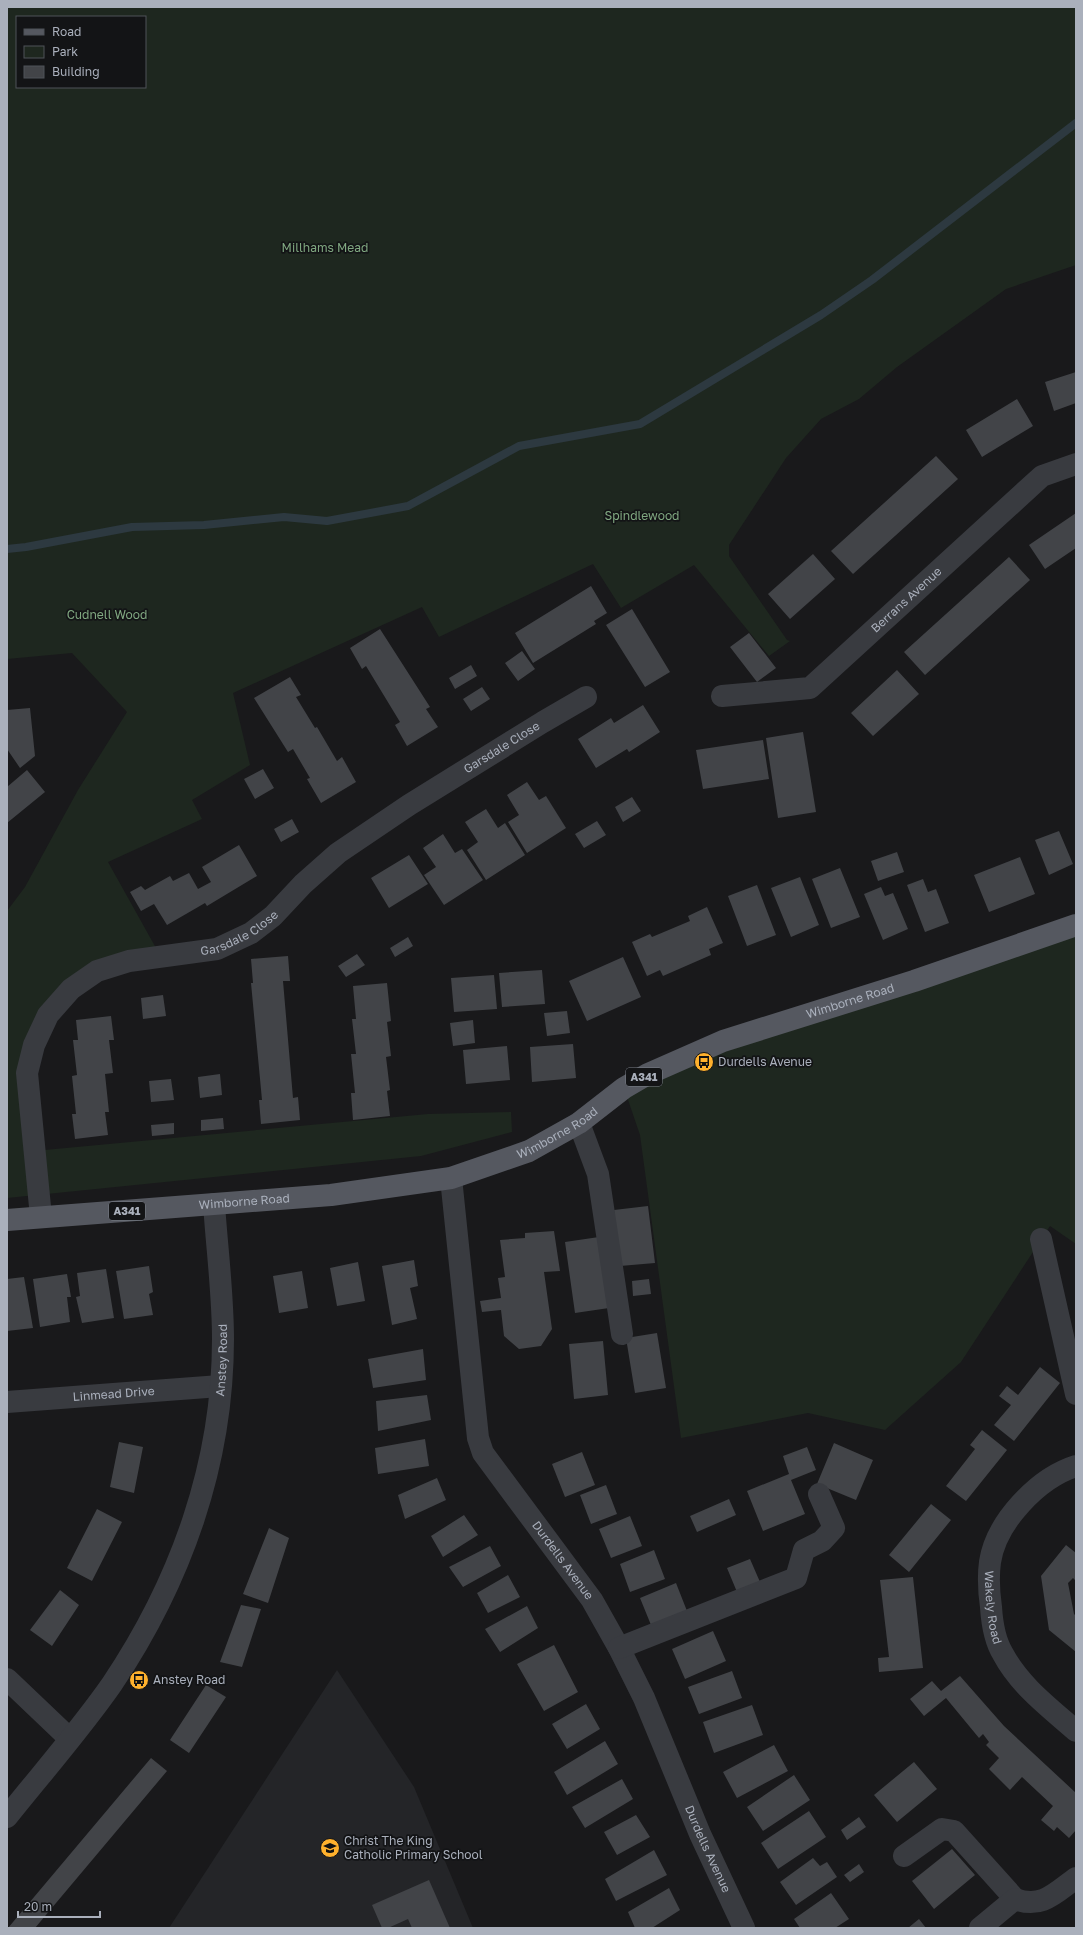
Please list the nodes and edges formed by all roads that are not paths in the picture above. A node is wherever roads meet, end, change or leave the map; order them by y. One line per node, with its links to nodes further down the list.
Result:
1 (1076, 464): 2 (street, Berrans Avenue)
2 (722, 696)
3 (586, 698): 8 (street, Garsdale Close)
4 (1076, 925): 5 (main road, Wimborne Road / A341)
5 (579, 1123): 6 (main road, Wimborne Road / A341); 11 (street)
6 (451, 1178): 7 (main road, Wimborne Road / A341); 17 (street, Durdells Avenue)
7 (214, 1204): 8 (main road, Wimborne Road / A341); 12 (street, Anstey Road)
8 (41, 1217): 9 (main road, Wimborne Road / A341)
9 (7, 1220)
10 (1041, 1239): 13 (street)
11 (622, 1334)
12 (220, 1386): 14 (street, Linmead Drive); 20 (street, Anstey Road)
13 (1076, 1394)
14 (7, 1402)
15 (1076, 1466): 19 (street, Wakely Road)
16 (819, 1494): 17 (street)
17 (619, 1648): 25 (street, Durdells Avenue)
18 (7, 1679): 20 (street)
19 (1076, 1731)
20 (70, 1739): 21 (street, Anstey Road)
21 (7, 1817)
22 (904, 1856): 24 (street)
23 (1076, 1878): 24 (street)
24 (1015, 1899): 26 (street)
25 (744, 1928)
26 (980, 1928)

